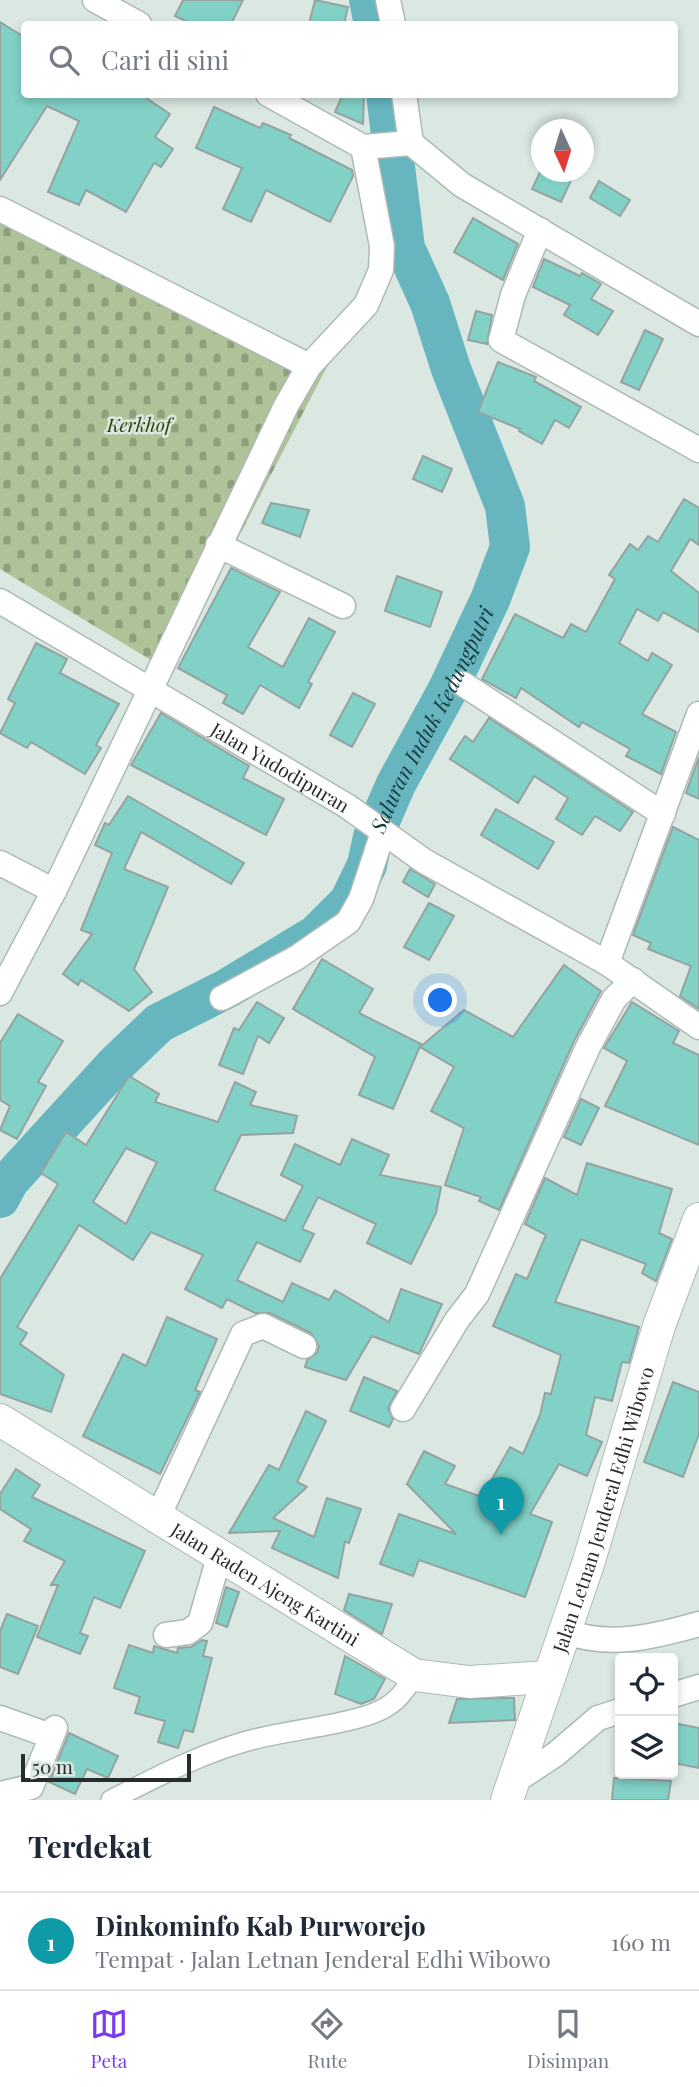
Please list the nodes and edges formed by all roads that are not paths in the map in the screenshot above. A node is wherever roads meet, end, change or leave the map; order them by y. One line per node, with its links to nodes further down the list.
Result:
1 (95, 0): 3 (street)
2 (388, 0): 4 (street)
3 (134, 21)
4 (392, 21)
5 (277, 98): 7 (street)
6 (403, 98): 7 (street)
7 (389, 145): 9 (street); 11 (street)
8 (0, 209): 11 (street)
9 (540, 230): 10 (street); 12 (street)
10 (699, 324)
11 (309, 366): 13 (street)
12 (699, 450)
13 (218, 545): 15 (street); 17 (street)
14 (0, 600): 17 (street, Jalan Yudodipuran)
15 (343, 606)
16 (463, 684): 19 (street)
17 (151, 690): 20 (street, Jalan Yudodipuran); 22 (street)
18 (699, 714): 19 (street)
19 (663, 814): 23 (street)
20 (382, 831): 23 (street, Jalan Yudodipuran); 26 (street)
21 (0, 863): 22 (street)
22 (54, 891): 25 (street)
23 (607, 963): 24 (street, Jalan Yudodipuran)
24 (633, 980): 27 (street, Jalan Yudodipuran); 30 (street)
25 (0, 993)
26 (222, 998)
27 (699, 1027)
28 (699, 1219): 35 (street, Jalan Letnan Jenderal Edhi Wibowo)
29 (304, 1346): 32 (street)
30 (403, 1409)
31 (0, 1420): 32 (street, Jalan Raden Ajeng Kartini)
32 (157, 1519): 33 (street, Jalan Raden Ajeng Kartini)
33 (219, 1557): 36 (street); 37 (street, Jalan Raden Ajeng Kartini)
34 (699, 1624): 35 (street)
35 (563, 1631): 38 (street, Jalan Letnan Jenderal Edhi Wibowo)
36 (166, 1634)
37 (414, 1675): 38 (street, Jalan Raden Ajeng Kartini); 45 (street)
38 (549, 1677): 43 (street, Jalan Letnan Jenderal Edhi Wibowo)
39 (699, 1687): 40 (street)
40 (678, 1693)
41 (615, 1713): 43 (street)
42 (0, 1718): 44 (street)
43 (510, 1792)
44 (0, 1794)
45 (111, 1800)

